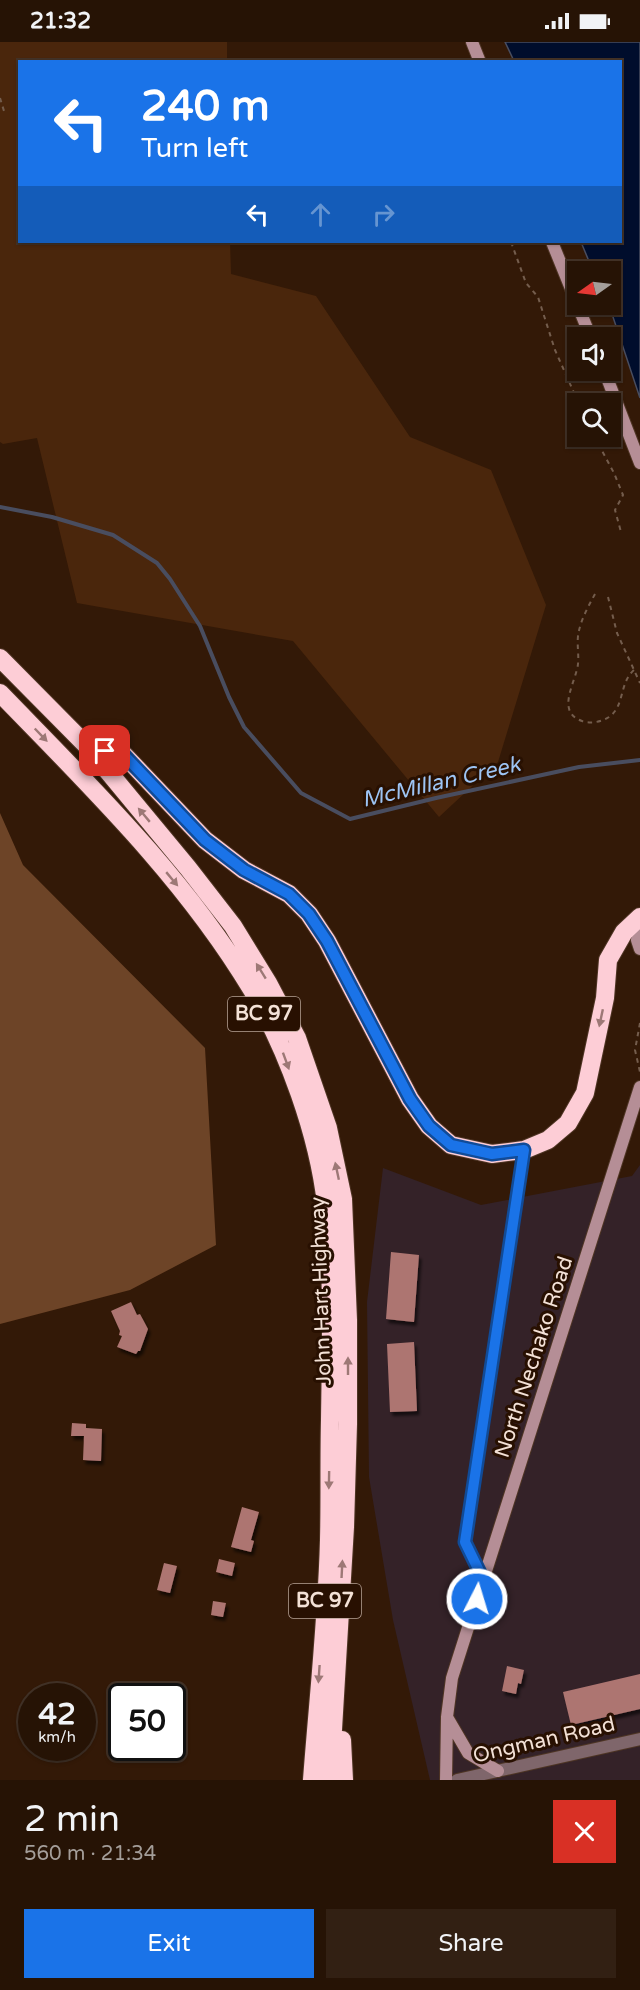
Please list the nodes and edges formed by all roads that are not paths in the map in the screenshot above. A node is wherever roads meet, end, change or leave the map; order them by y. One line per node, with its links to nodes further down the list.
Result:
1 (472, 42): 2 (main road)
2 (479, 60)
3 (552, 243): 4 (main road)
4 (587, 327)
5 (608, 381): 6 (main road)
6 (640, 463)
7 (0, 658): 9 (highway, John Hart Highway / BC 97)
8 (0, 693): 19 (highway, John Hart Highway / BC 97, one-way to 19)
9 (87, 747): 13 (highway); 15 (highway, John Hart Highway / BC 97, one-way to 9)
10 (640, 919): 11 (main road); 13 (highway, one-way to 13)
11 (640, 949)
12 (640, 1087): 14 (main road, North Nechako Road)
13 (524, 1150): 14 (lane)
14 (483, 1579): 16 (main road, North Nechako Road)
15 (336, 1690): 20 (highway, John Hart Highway / BC 97); 21 (highway)
16 (447, 1717): 18 (main road); 22 (main road, North Nechako Road)
17 (640, 1739): 18 (street, Ongman Road)
18 (498, 1771): 23 (street, Ongman Road)
19 (312, 1780)
20 (330, 1780)
21 (344, 1780)
22 (446, 1780)
23 (457, 1780)

